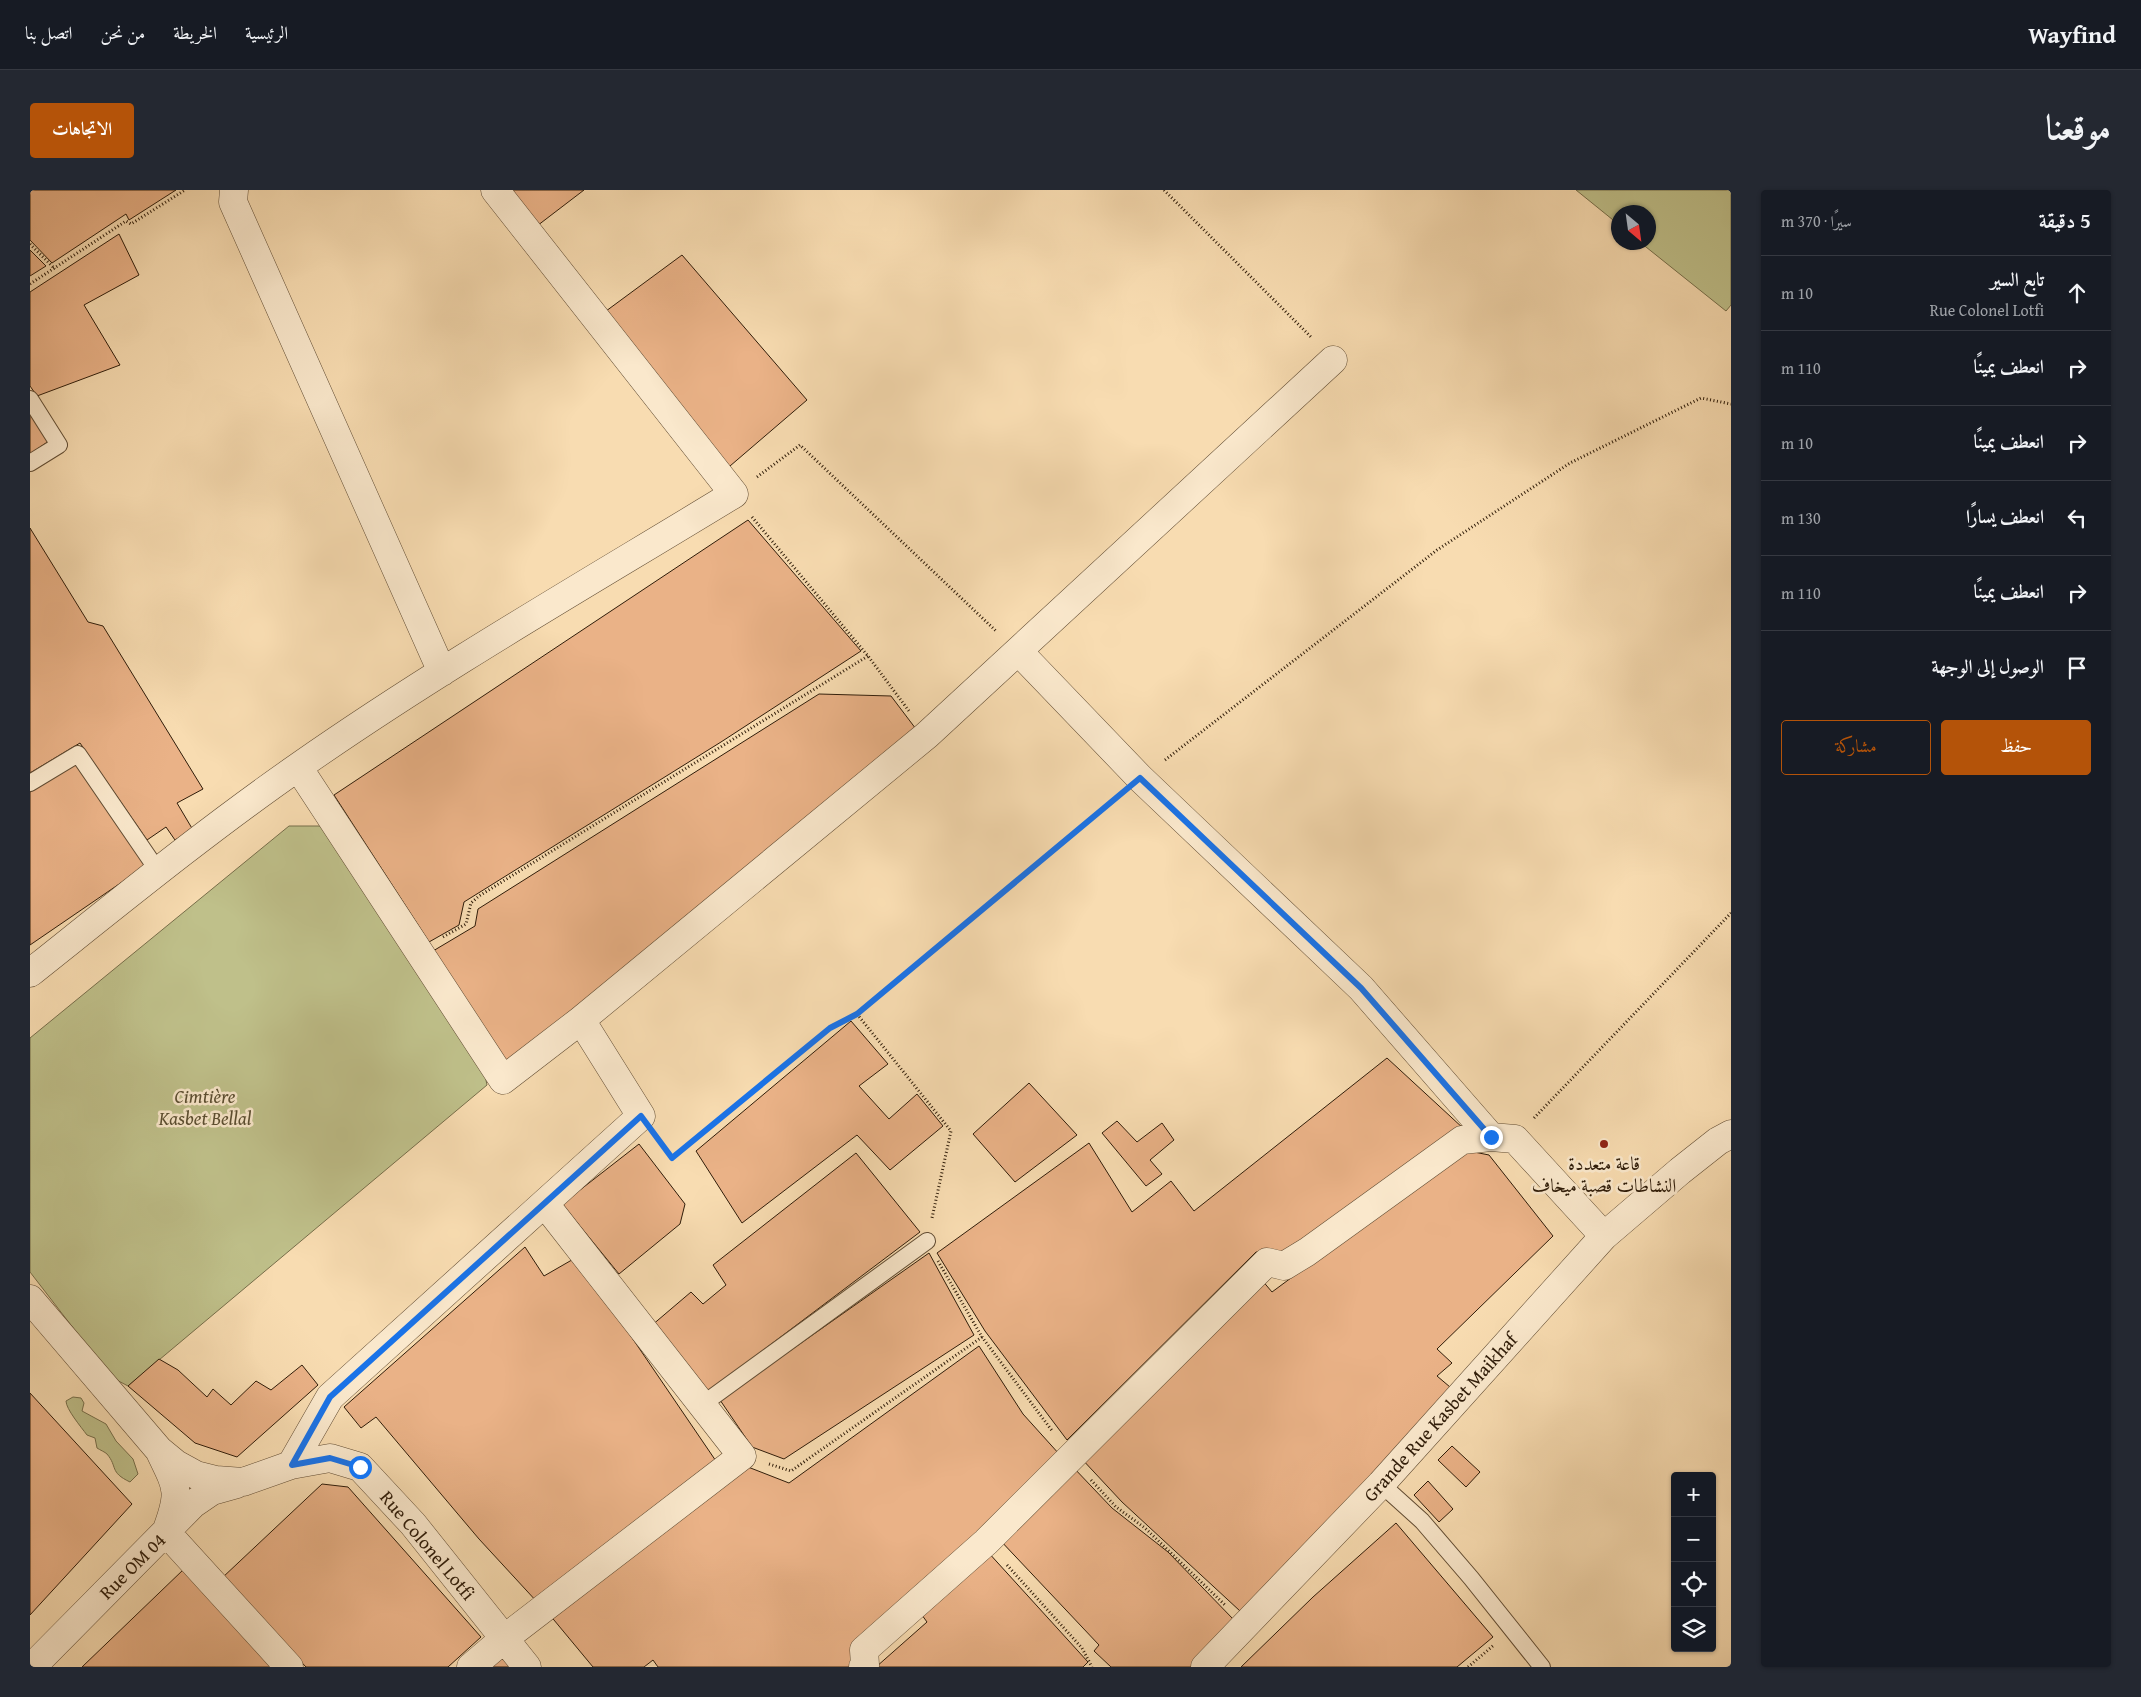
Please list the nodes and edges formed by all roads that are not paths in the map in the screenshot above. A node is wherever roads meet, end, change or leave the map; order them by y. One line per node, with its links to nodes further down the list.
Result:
1 (234, 190): 7 (street)
2 (495, 190): 7 (street)
3 (1333, 360): 6 (street)
4 (30, 399): 5 (lane)
5 (30, 463)
6 (1019, 652): 12 (street); 14 (street)
7 (442, 672): 8 (street)
8 (298, 766): 10 (street); 12 (street)
9 (30, 783): 10 (lane)
10 (158, 871): 11 (street)
11 (30, 973)
12 (581, 1020): 15 (street)
13 (1731, 1134): 16 (street, Grande Rue Kasbet Maikhaf)
14 (1503, 1138): 16 (street); 30 (street)
15 (545, 1204): 19 (street); 21 (street)
16 (1604, 1236): 23 (street, Grande Rue Kasbet Maikhaf)
17 (927, 1241): 19 (lane)
18 (30, 1299): 20 (street, Rue Colonel Lotfi)
19 (703, 1404): 25 (street)
20 (159, 1450): 22 (street, Rue Colonel Lotfi); 24 (street)
21 (292, 1465): 22 (street, Rue Colonel Lotfi); 25 (street, Rue Colonel Lotfi)
22 (243, 1482): 24 (street, Rue OM 04)
23 (1381, 1484): 31 (street, Grande Rue Kasbet Maikhaf); 32 (lane)
24 (166, 1532): 26 (street, Rue OM 04); 27 (street)
25 (505, 1638): 28 (street); 29 (street, Rue Colonel Lotfi)
26 (32, 1667)
27 (289, 1667)
28 (471, 1667)
29 (527, 1667)
30 (863, 1667)
31 (1205, 1667)
32 (1542, 1667)

